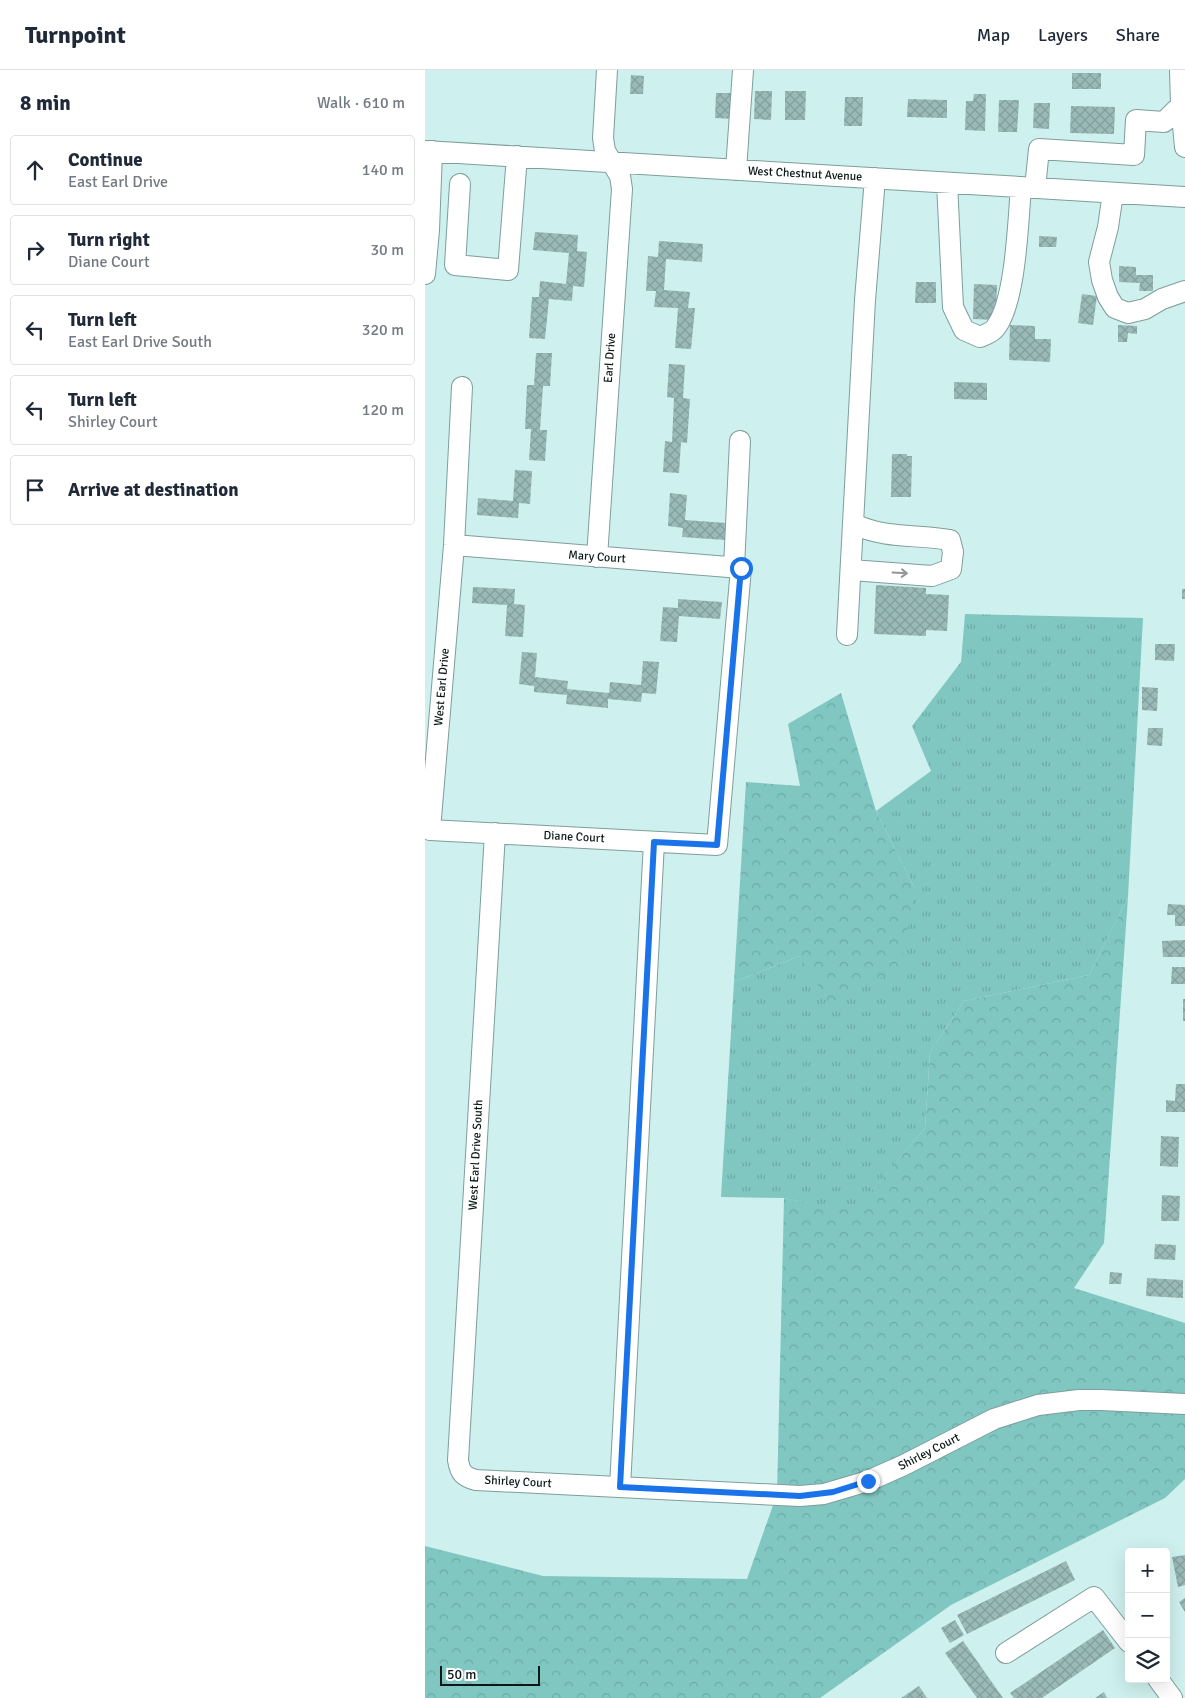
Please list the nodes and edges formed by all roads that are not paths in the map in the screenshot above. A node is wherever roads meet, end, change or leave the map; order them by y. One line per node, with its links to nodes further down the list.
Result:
1 (607, 70): 8 (street, Earl Drive)
2 (743, 70): 9 (street)
3 (1180, 70): 4 (street)
4 (1181, 105): 5 (street); 13 (street)
5 (1185, 147)
6 (429, 151): 7 (street, West Chestnut Avenue); 16 (street)
7 (517, 156): 8 (street, West Chestnut Avenue); 12 (street)
8 (611, 162): 9 (street, West Chestnut Avenue); 22 (street, Earl Drive)
9 (736, 170): 10 (street, West Chestnut Avenue)
10 (875, 178): 11 (street, West Chestnut Avenue); 20 (street)
11 (947, 183): 13 (street, West Chestnut Avenue); 13 (street)
12 (460, 184)
13 (1028, 188): 14 (street, West Chestnut Avenue)
14 (1113, 193): 15 (street, West Chestnut Avenue); 17 (street)
15 (1185, 197)
16 (425, 274)
17 (1185, 291)
18 (462, 387): 21 (street, West Earl Drive)
19 (740, 441): 23 (street)
20 (854, 524): 24 (street); 24 (street, one-way to 20)
21 (453, 545): 22 (street, Mary Court); 26 (street, West Earl Drive)
22 (597, 557): 23 (street, Mary Court)
23 (737, 567): 28 (street, Diane Court)
24 (851, 570): 25 (street)
25 (847, 635)
26 (430, 830): 27 (street, Diane Court)
27 (495, 833): 28 (street, Diane Court); 30 (street, West Earl Drive South)
28 (654, 842): 31 (street)
29 (1185, 1404): 31 (street, Shirley Court)
30 (464, 1476): 31 (street, Shirley Court)
31 (620, 1487)
32 (1126, 1638): 33 (street)
33 (1006, 1653)
34 (1161, 1683): 35 (street)
35 (1172, 1698)

